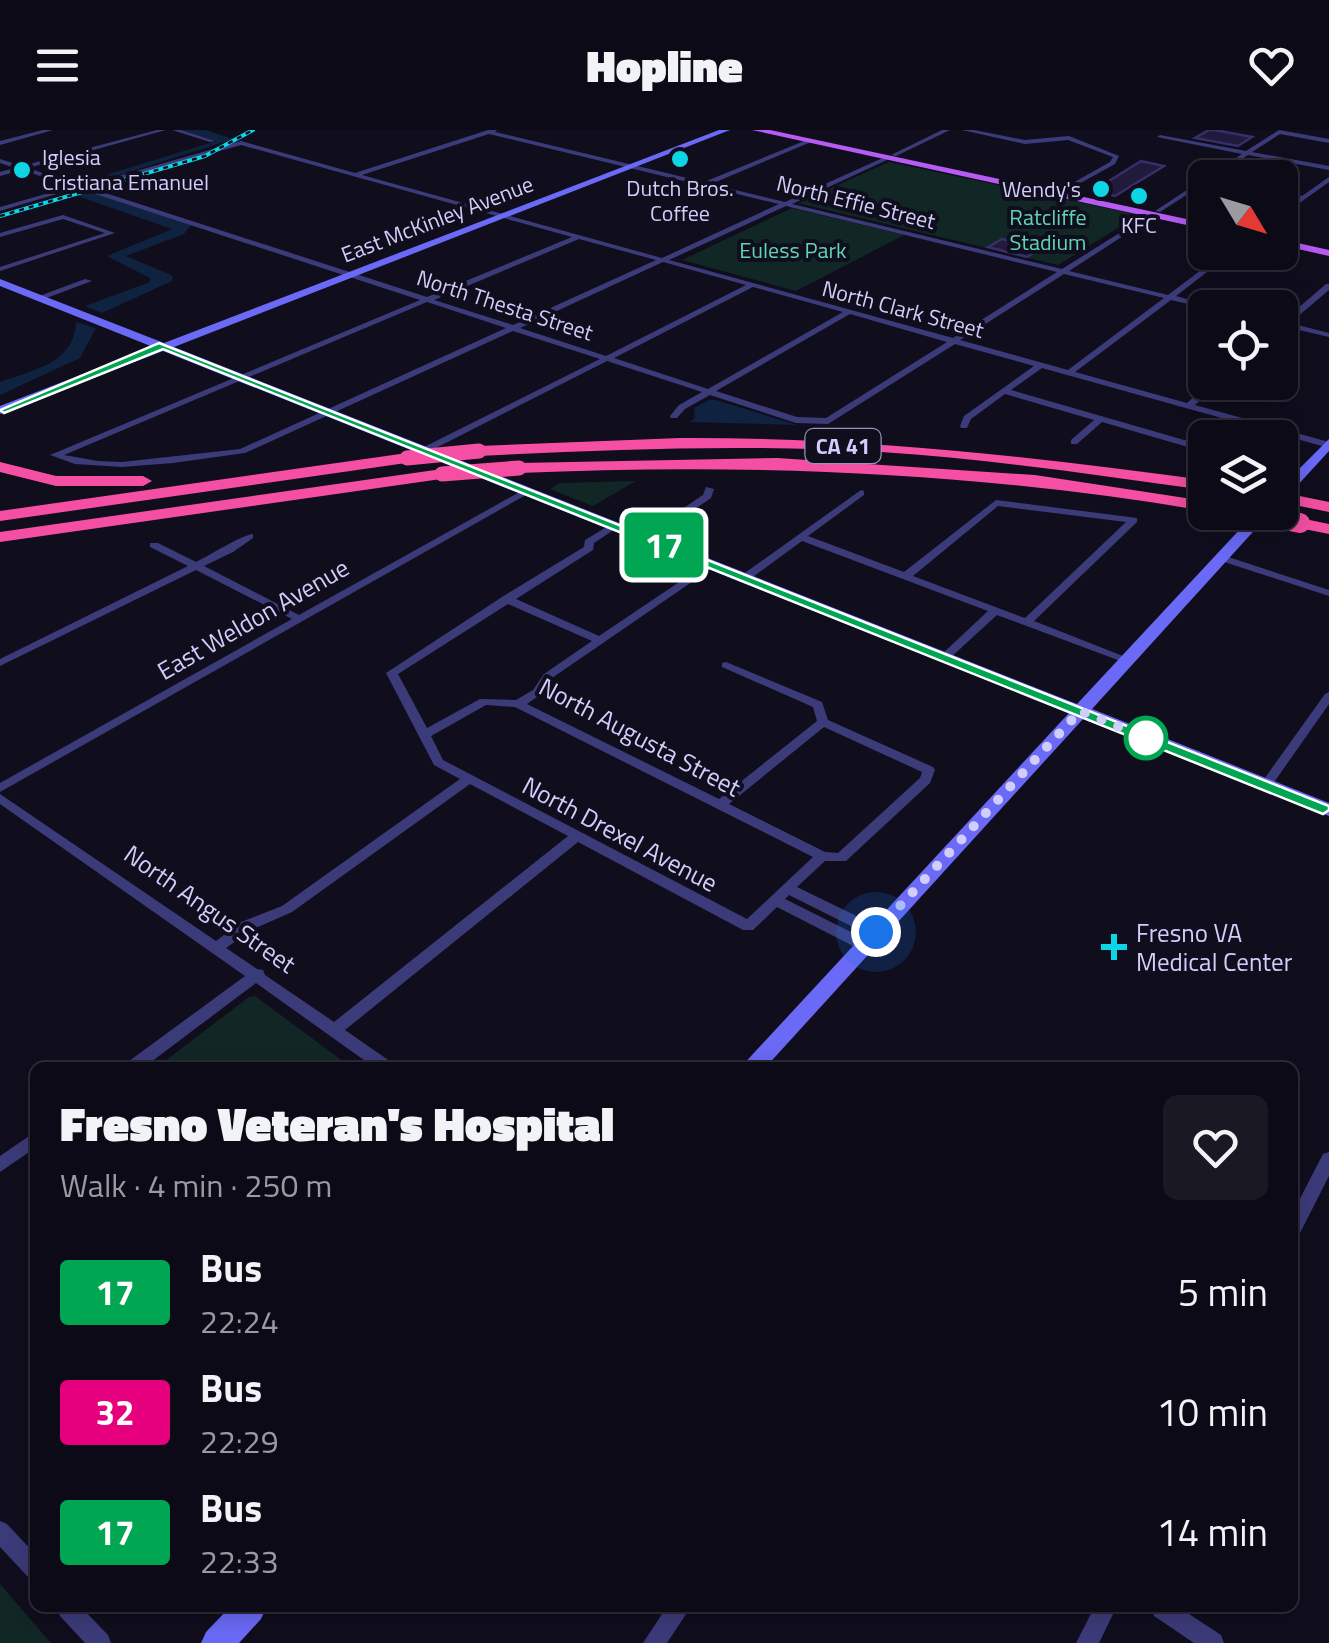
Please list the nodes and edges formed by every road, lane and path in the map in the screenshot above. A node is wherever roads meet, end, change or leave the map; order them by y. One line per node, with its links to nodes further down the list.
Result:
1 (50, 130): 16 (street)
2 (163, 130): 22 (street)
3 (176, 130): 28 (street)
4 (726, 130): 21 (main road, East McKinley Avenue)
5 (756, 130): 14 (main road)
6 (777, 130): 18 (main road)
7 (947, 130): 18 (street)
8 (966, 130): 13 (street)
9 (1063, 130): 13 (street)
10 (492, 131): 21 (street, North Effie Street); 25 (street)
11 (1279, 132): 15 (street); 17 (street)
12 (1160, 137): 17 (street)
13 (1069, 138): 30 (street)
14 (809, 141): 18 (main road); 18 (main road); 27 (street)
15 (1329, 141)
16 (0, 143)
17 (1246, 152): 19 (street); 23 (street)
18 (886, 155): 30 (main road); 30 (main road); 34 (street)
19 (1234, 160)
20 (0, 161): 22 (street, North Thesta Street)
21 (630, 166): 27 (street, North Effie Street); 37 (main road, East McKinley Avenue)
22 (22, 168): 24 (street); 28 (street, North Thesta Street)
23 (1329, 168)
24 (0, 174)
25 (354, 175): 28 (street, North Clark Street); 37 (street, North Clark Street)
26 (1329, 178): 32 (street)
27 (706, 184): 34 (street, North Effie Street)
28 (78, 186): 35 (street); 47 (street, North Thesta Street)
29 (1188, 191): 36 (street)
30 (1060, 193): 36 (main road); 36 (main road)
31 (1298, 197): 32 (street)
32 (1304, 198): 33 (street)
33 (1298, 202)
34 (787, 203): 43 (street); 46 (street, North Effie Street)
35 (0, 209)
36 (1155, 213): 38 (main road); 46 (street)
37 (501, 216): 40 (street, North Clark Street); 47 (main road, East McKinley Avenue)
38 (1188, 220)
39 (0, 235): 44 (street)
40 (578, 237): 43 (street, North Clark Street); 54 (street)
41 (1298, 244): 42 (main road)
42 (1329, 250)
43 (663, 260): 50 (street, North Clark Street); 59 (street)
44 (0, 268)
45 (1206, 270): 52 (street)
46 (1062, 271): 52 (street, North Effie Street); 61 (street)
47 (348, 274): 54 (street, North Thesta Street); 62 (main road, East McKinley Avenue)
48 (88, 281): 53 (street)
49 (0, 282): 53 (main road)
50 (752, 286): 56 (street, North Clark Street); 63 (street)
51 (1329, 286): 57 (street)
52 (1170, 297): 55 (street, North Effie Street); 65 (street)
53 (38, 298): 62 (main road)
54 (426, 300): 59 (street, North Thesta Street); 66 (street)
55 (1188, 302)
56 (849, 312): 61 (street, North Clark Street); 68 (street)
57 (1298, 312)
58 (1298, 328): 60 (street)
59 (513, 329): 63 (street, North Thesta Street); 73 (street)
60 (1329, 335)
61 (954, 342): 64 (street, North Clark Street); 68 (street, North Thesta Street)
62 (163, 345): 66 (main road); 70 (main road, East McKinley Avenue); 72 (main road, East McKinley Avenue)
63 (606, 359): 68 (street, North Thesta Street); 79 (street)
64 (1040, 365): 65 (street, North Clark Street); 67 (street)
65 (1068, 373): 71 (street, North Clark Street)
66 (240, 376): 73 (main road); 73 (street)
67 (1004, 391): 75 (street); 76 (street)
68 (708, 392): 74 (street)
69 (1196, 400): 71 (street)
70 (0, 402)
71 (1189, 406): 78 (street, North Clark Street)
72 (0, 410)
73 (330, 412): 79 (main road)
74 (674, 416)
75 (1100, 419): 77 (street); 80 (street)
76 (964, 426)
77 (1074, 442)
78 (1328, 444): 83 (main road)
79 (425, 450): 87 (main road)
80 (1188, 450)
81 (406, 458): 82 (highway); 84 (highway, CA 41, bridge); 92 (highway, CA 41)
82 (0, 468)
83 (1298, 476)
84 (1188, 483)
85 (349, 486): 90 (highway, CA 41, bridge); 98 (highway, CA 41); 102 (highway)
86 (709, 489): 99 (street)
87 (528, 491): 94 (main road); 111 (street, East Weldon Avenue)
88 (862, 494): 100 (street)
89 (1298, 501): 91 (highway)
90 (1188, 503)
91 (1324, 506)
92 (0, 516)
93 (1298, 523): 95 (highway, bridge)
94 (615, 525): 99 (main road); 109 (street)
95 (1329, 529)
96 (1248, 530): 103 (main road)
97 (248, 536): 105 (street)
98 (0, 537)
99 (646, 538): 104 (main road)
100 (801, 538): 106 (street); 107 (street)
101 (154, 545): 105 (street)
102 (0, 548)
103 (1222, 558): 108 (street); 115 (main road)
104 (713, 564): 107 (main road); 113 (street, North Augusta Street)
105 (195, 566): 111 (street); 116 (street)
106 (906, 576): 110 (street); 112 (street)
107 (746, 577): 114 (main road)
108 (1329, 593)
109 (506, 600): 113 (street); 122 (street, North Drexel Avenue)
110 (996, 610): 112 (street); 114 (street)
111 (299, 619): 125 (street, East Weldon Avenue)
112 (1027, 622): 115 (street)
113 (600, 641): 119 (street, North Augusta Street)
114 (944, 657): 120 (main road)
115 (1127, 660): 120 (main road)
116 (0, 663)
117 (726, 665): 121 (street)
118 (1329, 696): 124 (street)
119 (518, 704): 122 (street); 127 (street, North Augusta Street)
120 (1080, 711): 124 (main road); 133 (main road)
121 (823, 722): 127 (street); 130 (street)
122 (424, 735): 123 (street, North Drexel Avenue)
123 (468, 779): 129 (street, North Drexel Avenue); 134 (street)
124 (1266, 785): 128 (main road)
125 (0, 788)
126 (0, 798): 134 (street, North Angus Street)
127 (720, 805): 130 (street, North Augusta Street)
128 (1329, 810)
129 (576, 837): 132 (street, North Drexel Avenue); 136 (street)
130 (822, 856): 131 (street)
131 (787, 888): 132 (street); 133 (street)
132 (775, 900): 133 (street)
133 (870, 938): 139 (main road)
134 (218, 947): 135 (street, North Angus Street)
135 (258, 974): 136 (street, North Angus Street); 137 (street)
136 (336, 1030): 138 (street, North Angus Street)
137 (140, 1062)
138 (380, 1062)
139 (756, 1062)
140 (30, 1143): 142 (street)
141 (1329, 1159): 143 (street)
142 (0, 1165)
143 (1298, 1220)
144 (0, 1531): 145 (street)
145 (30, 1564)
146 (72, 1612): 151 (street)
147 (246, 1612): 152 (main road)
148 (676, 1612): 153 (street)
149 (1103, 1612): 154 (street)
150 (1168, 1612): 155 (street)
151 (100, 1643)
152 (217, 1643)
153 (654, 1643)
154 (1087, 1643)
155 (1213, 1643)

